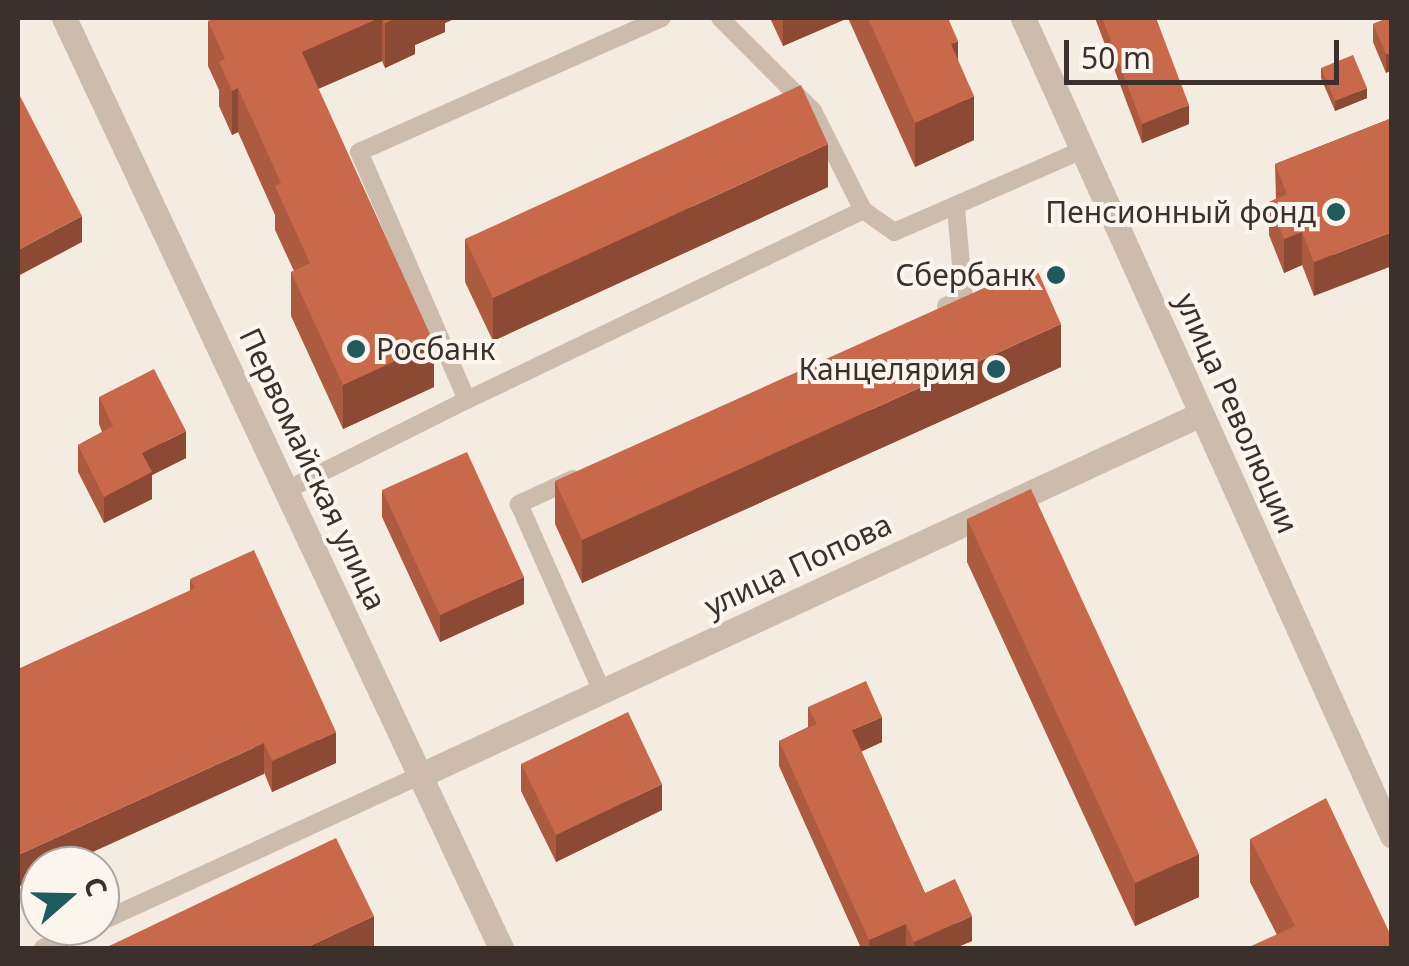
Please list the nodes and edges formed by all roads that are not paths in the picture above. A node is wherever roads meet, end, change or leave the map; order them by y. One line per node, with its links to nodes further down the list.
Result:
1 (64, 18): 12 (street, Первомайская улица)
2 (662, 18): 9 (lane)
3 (720, 18): 7 (lane)
4 (1023, 18): 5 (street, улица Революции)
5 (1082, 150): 6 (lane); 10 (street, улица Революции)
6 (956, 209): 7 (lane); 8 (lane)
7 (864, 210): 9 (lane)
8 (928, 314)
9 (467, 400): 12 (lane)
10 (1202, 414): 13 (street, улица Попова); 15 (street, улица Революции)
11 (590, 471): 13 (lane)
12 (287, 490): 14 (street, Первомайская улица)
13 (602, 691): 14 (street, улица Попова)
14 (421, 775): 16 (lane); 17 (street, Первомайская улица)
15 (1392, 836)
16 (120, 913)
17 (500, 948)

